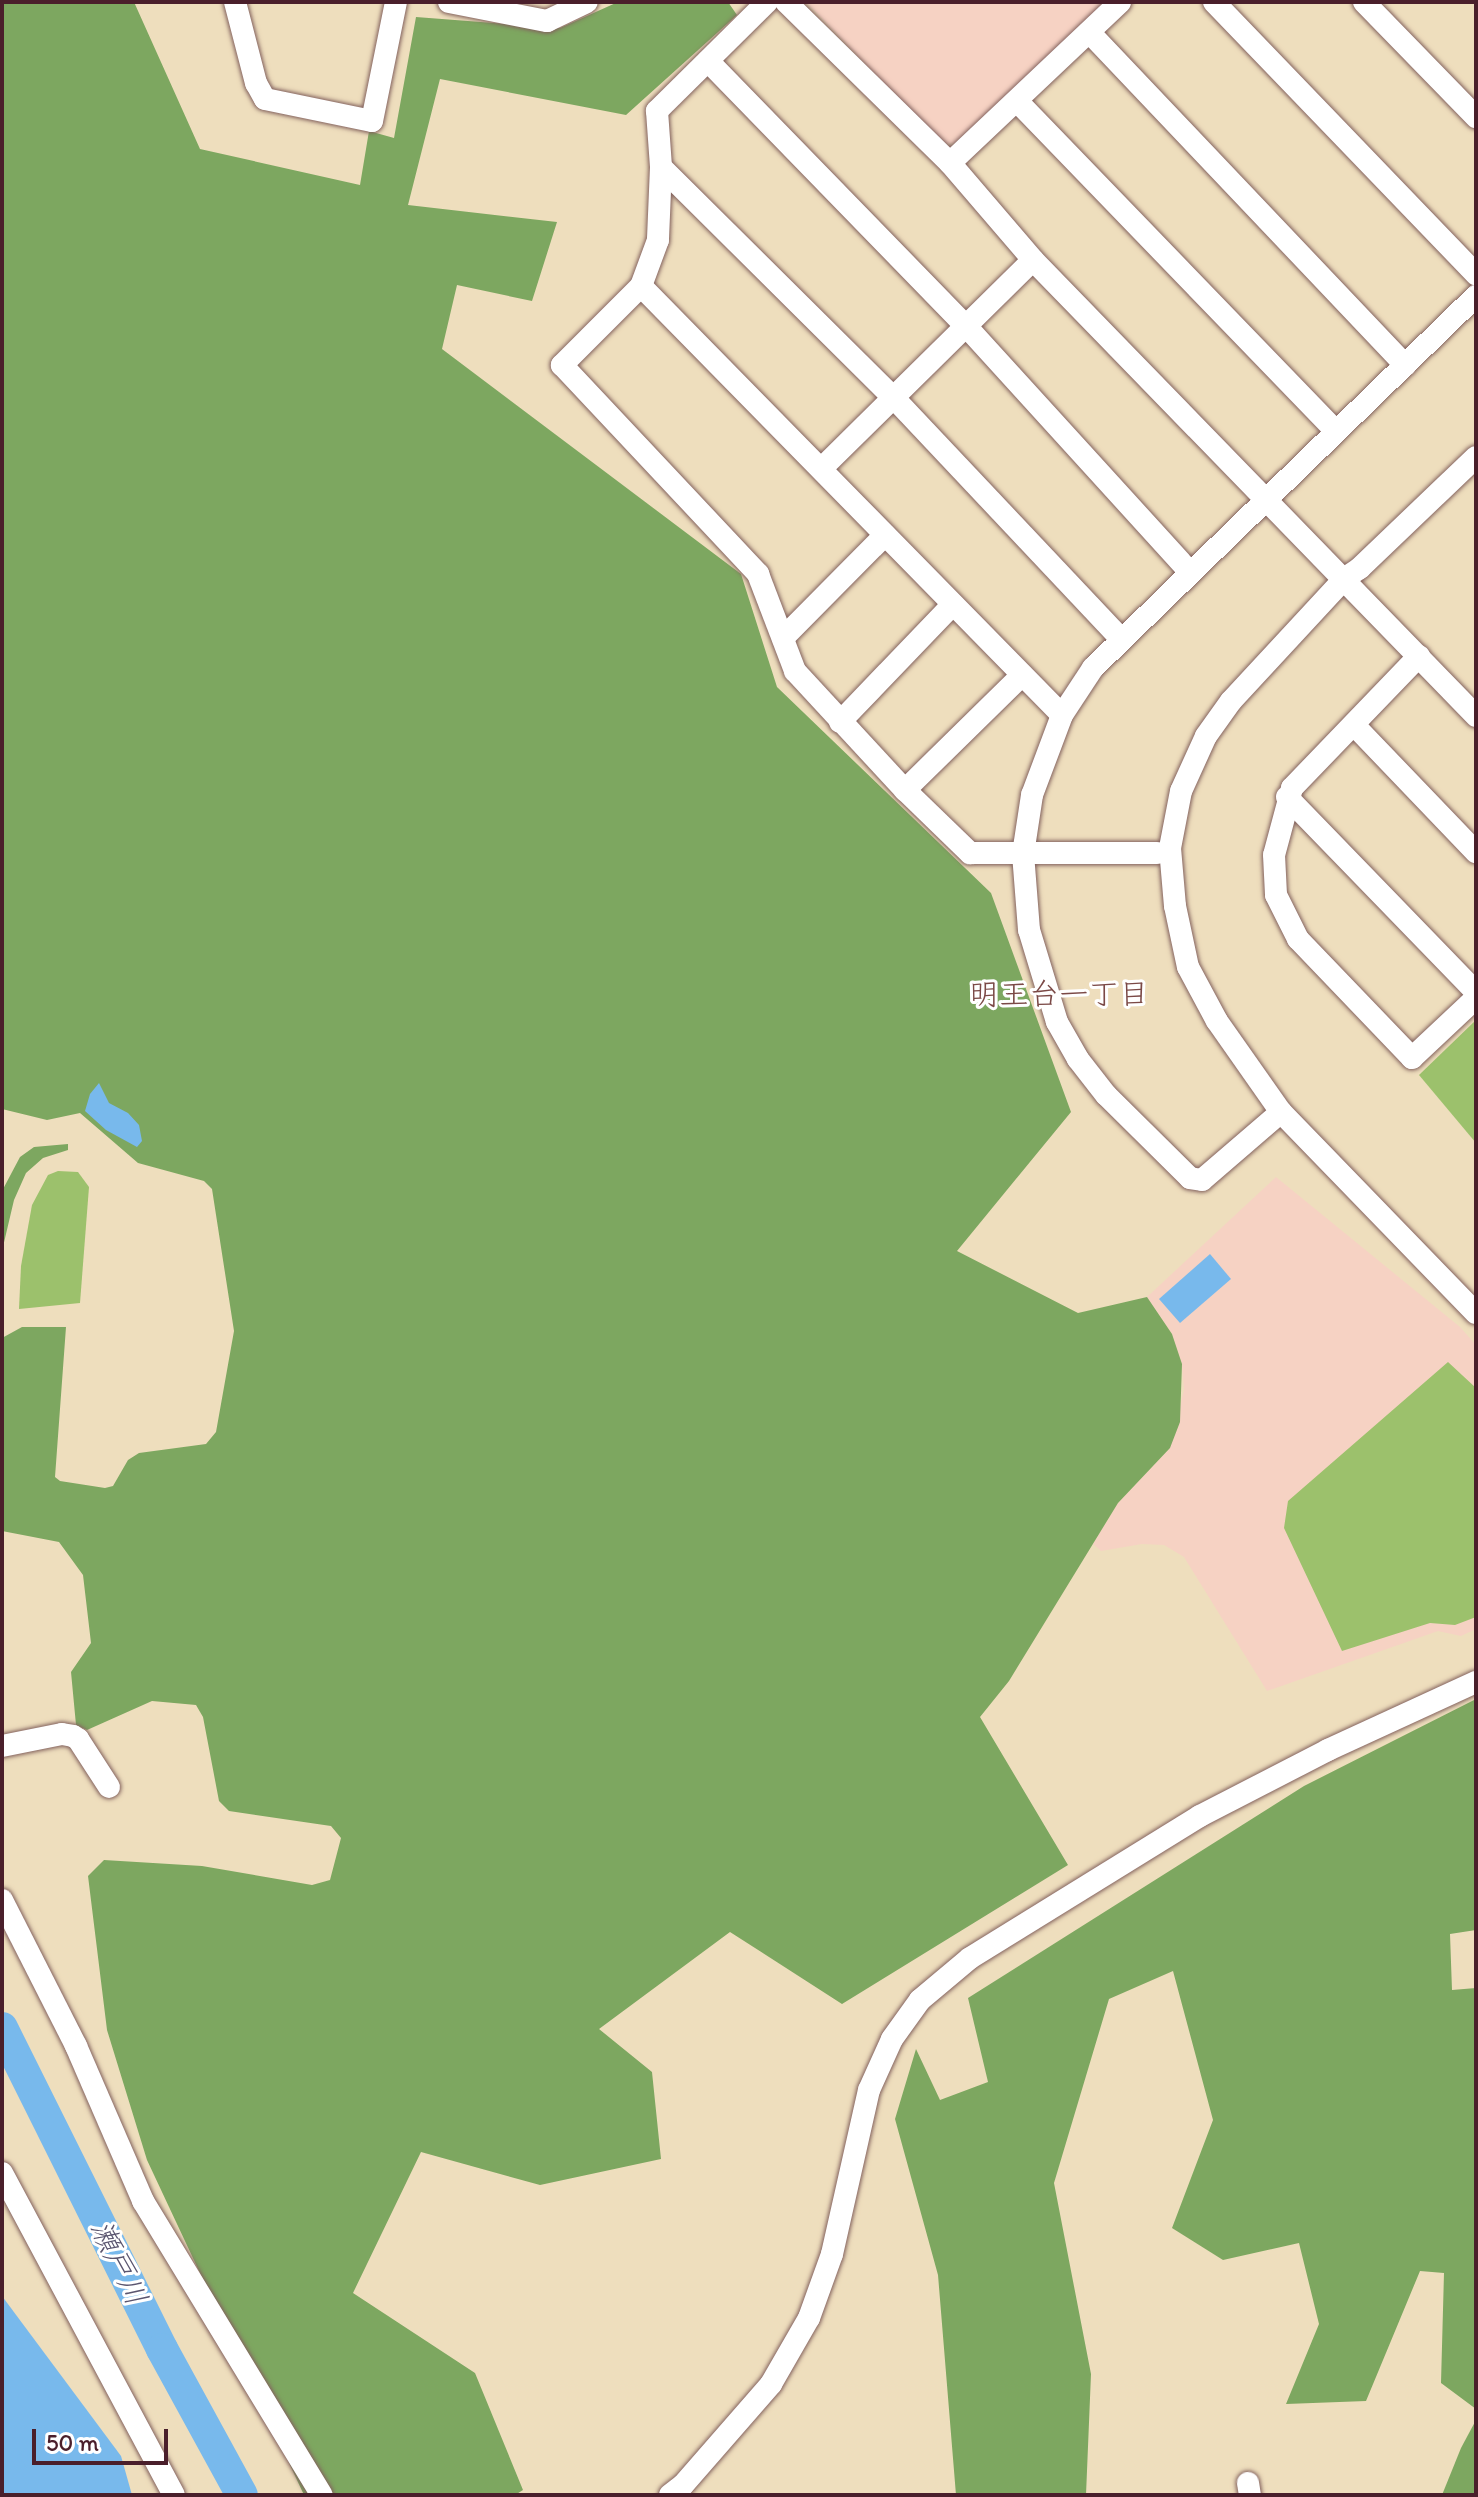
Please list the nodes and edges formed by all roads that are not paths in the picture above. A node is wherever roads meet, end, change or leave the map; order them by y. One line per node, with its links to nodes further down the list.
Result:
1 (235, 2): 2 (street)
2 (396, 2)
3 (449, 2): 4 (street)
4 (587, 2)
5 (767, 2): 11 (street)
6 (786, 2): 14 (street)
7 (1120, 2): 10 (street)
8 (1214, 2): 17 (street)
9 (1364, 2): 13 (street)
10 (1090, 33): 12 (street); 21 (street)
11 (708, 61): 15 (street); 20 (street)
12 (1017, 101): 14 (street); 23 (street)
13 (1476, 117)
14 (950, 163): 16 (street)
15 (661, 167): 18 (street); 22 (street)
16 (1033, 260): 20 (street); 26 (street)
17 (1476, 274)
18 (641, 286): 25 (street); 31 (street)
19 (1476, 296): 21 (street)
20 (966, 326): 22 (street); 28 (street)
21 (1405, 365): 23 (street)
22 (893, 397): 25 (street); 32 (street)
23 (1336, 431): 26 (street)
24 (1476, 458): 29 (street)
25 (822, 468): 27 (street)
26 (1264, 500): 28 (street); 29 (street)
27 (885, 535): 30 (street); 31 (street)
28 (1190, 572): 32 (street)
29 (1345, 578): 33 (street); 45 (street)
30 (953, 604): 34 (street); 37 (street)
31 (783, 638): 37 (street)
32 (1120, 638): 36 (street)
33 (1419, 656): 35 (street); 38 (street)
34 (1022, 675): 36 (street); 39 (street)
35 (1474, 711)
36 (1062, 715): 43 (street)
37 (840, 722): 39 (street)
38 (1354, 725): 40 (street); 41 (street)
39 (905, 790): 43 (street)
40 (1287, 797): 44 (street); 44 (street)
41 (1476, 852)
42 (1157, 853): 43 (street)
43 (1023, 854): 45 (street)
44 (1476, 995)
45 (1281, 1112): 46 (street)
46 (1476, 1313)
47 (1476, 1682): 54 (street)
48 (2, 1746): 49 (street)
49 (109, 1787)
50 (2, 1900): 53 (street)
51 (2, 2173): 52 (street)
52 (170, 2490)
53 (322, 2495)
54 (670, 2495)

